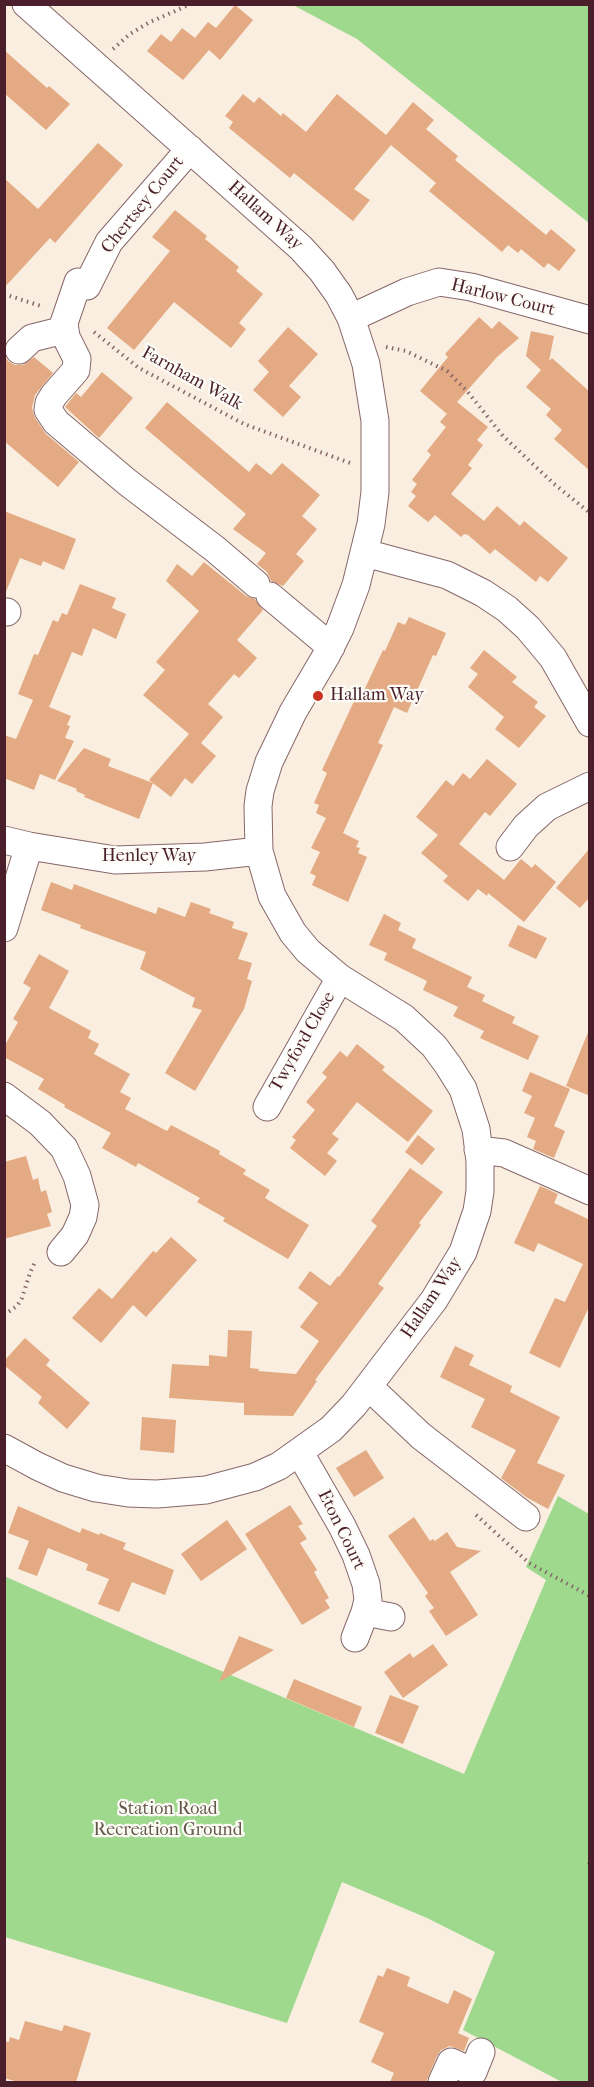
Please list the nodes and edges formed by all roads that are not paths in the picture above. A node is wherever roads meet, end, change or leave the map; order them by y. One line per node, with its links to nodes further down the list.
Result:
1 (26, 4): 2 (street, Hallam Way)
2 (190, 149): 4 (street, Chertsey Court); 5 (street, Hallam Way)
3 (590, 320): 5 (street, Harlow Court)
4 (64, 323): 6 (street); 8 (street)
5 (355, 329): 7 (street, Hallam Way)
6 (10, 360)
7 (365, 553): 8 (street, Hallam Way); 9 (street)
8 (331, 647): 14 (street, Hallam Way)
9 (582, 689): 10 (street)
10 (590, 723)
11 (590, 786): 13 (street)
12 (17, 843): 14 (street, Henley Way); 15 (street)
13 (510, 847)
14 (259, 850): 16 (street, Hallam Way)
15 (4, 928)
16 (340, 978): 18 (street, Twyford Close); 19 (street, Hallam Way)
17 (4, 1096): 21 (street)
18 (267, 1107)
19 (478, 1150): 20 (street); 22 (street, Hallam Way)
20 (590, 1191)
21 (61, 1252)
22 (369, 1387): 24 (street, Hallam Way); 25 (street)
23 (4, 1448): 24 (street, Hallam Way)
24 (300, 1453): 26 (street, Eton Court)
25 (526, 1517)
26 (355, 1638)
27 (481, 2052): 28 (street)
28 (442, 2082)

